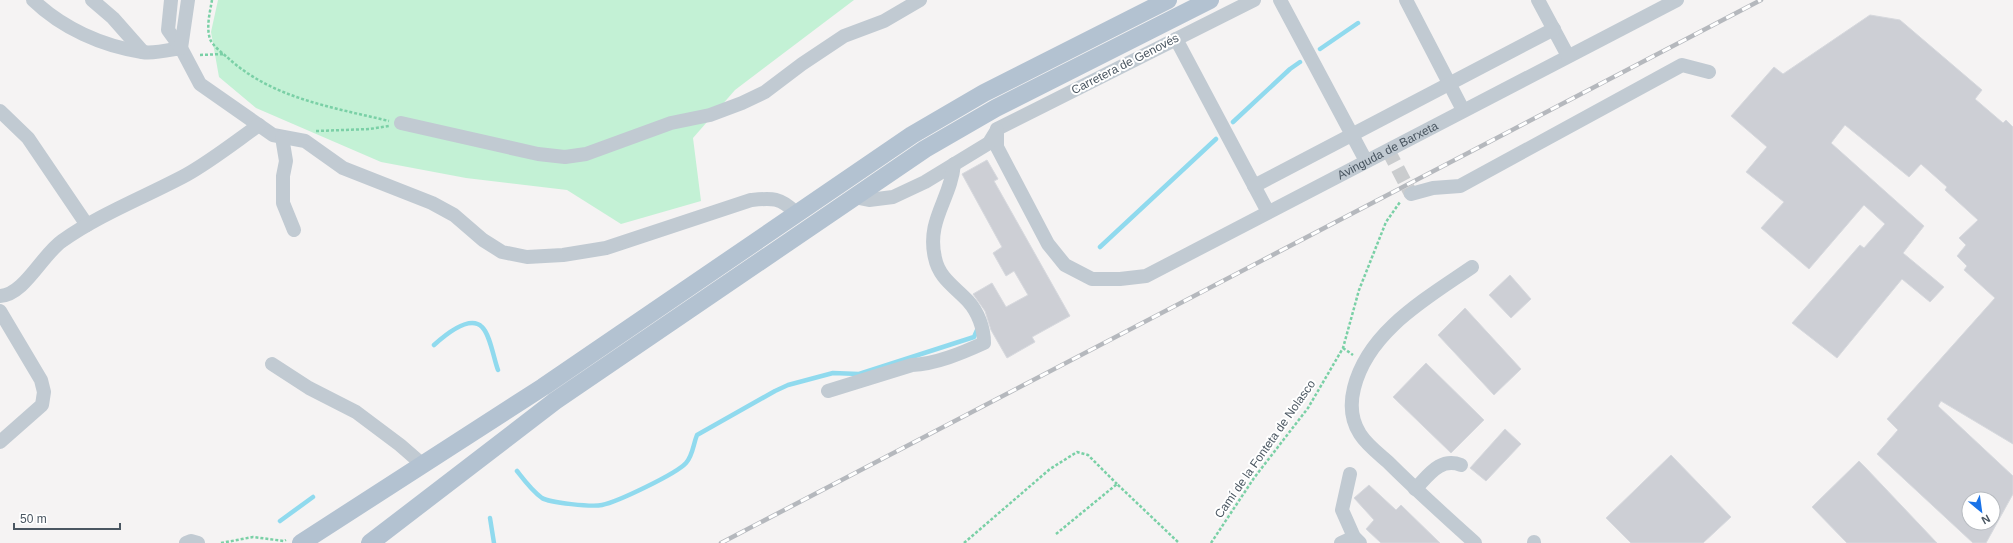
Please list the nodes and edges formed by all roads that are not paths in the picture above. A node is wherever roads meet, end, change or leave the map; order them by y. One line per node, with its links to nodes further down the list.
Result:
1 (33, 0): 15 (street)
2 (92, 0): 15 (street)
3 (170, 0): 16 (street)
4 (188, 0): 16 (street)
5 (920, 0): 23 (street)
6 (1168, 0): 34 (main road)
7 (1210, 0): 20 (main road)
8 (1254, 0): 14 (street, Carretera de Genovés)
9 (1280, 0): 26 (street)
10 (1406, 0): 19 (street)
11 (1538, 0): 13 (street)
12 (1677, 0): 17 (street, Avinguda de Barxeta)
13 (1554, 29): 17 (street); 19 (street)
14 (1176, 39): 25 (street, Carretera de Genovés); 30 (street)
15 (143, 52): 16 (street)
16 (184, 52): 24 (street)
17 (1568, 56): 21 (street, Avinguda de Barxeta)
18 (1709, 72): 31 (street)
19 (1450, 83): 21 (street); 26 (street)
20 (996, 108): 25 (street); 32 (main road)
21 (1463, 110): 28 (street, Avinguda de Barxeta)
22 (0, 111): 35 (street)
23 (401, 123)
24 (259, 125): 27 (street); 35 (street)
25 (997, 129): 29 (street, Carretera de Genovés); 33 (street, Avinguda de Barxeta)
26 (1352, 134): 28 (street); 30 (street)
27 (282, 137): 34 (street); 36 (street)
28 (1366, 161): 33 (street, Avinguda de Barxeta)
29 (954, 164): 32 (street, Carretera de Genovés); 41 (street)
30 (1254, 186): 33 (street)
31 (1411, 194)
32 (854, 197): 51 (main road)
33 (1268, 212)
34 (796, 213): 43 (main road)
35 (87, 225): 38 (street)
36 (294, 230)
37 (1472, 267): 46 (street)
38 (0, 296)
39 (0, 311): 42 (street)
40 (272, 364): 43 (street)
41 (828, 391)
42 (0, 442)
43 (423, 465): 47 (main road)
44 (1461, 465): 46 (street)
45 (1350, 474): 48 (street)
46 (1415, 489): 52 (street)
47 (295, 540)
48 (1352, 541)
49 (186, 543): 50 (street)
50 (198, 543)
51 (370, 543)
52 (1474, 543)

